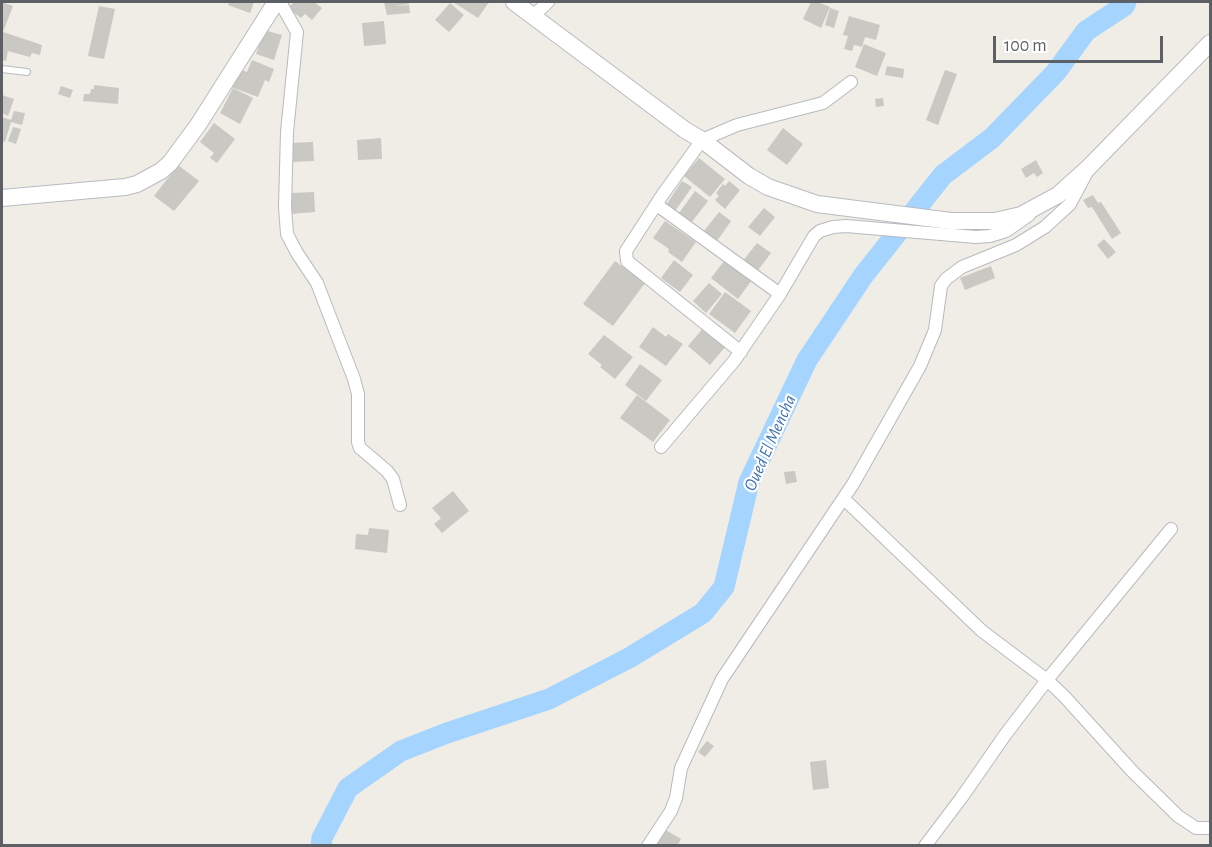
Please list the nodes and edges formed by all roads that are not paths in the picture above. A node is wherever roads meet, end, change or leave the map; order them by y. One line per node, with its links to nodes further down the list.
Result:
1 (278, 2): 11 (main road); 18 (street)
2 (514, 2): 4 (main road)
3 (548, 2): 4 (street)
4 (533, 16): 9 (main road)
5 (1208, 50): 10 (main road)
6 (2, 69): 7 (lane)
7 (27, 72)
8 (851, 82): 9 (street)
9 (702, 140): 12 (street); 13 (main road)
10 (1089, 168): 13 (main road); 17 (street)
11 (2, 198)
12 (657, 205): 14 (street); 15 (street)
13 (871, 220): 14 (street)
14 (780, 294): 15 (street)
15 (741, 352): 16 (street)
16 (661, 447)
17 (844, 499): 20 (street); 22 (street)
18 (400, 505)
19 (1171, 529): 20 (street)
20 (1047, 680): 21 (street); 23 (street)
21 (1210, 828)
22 (648, 846)
23 (925, 846)

